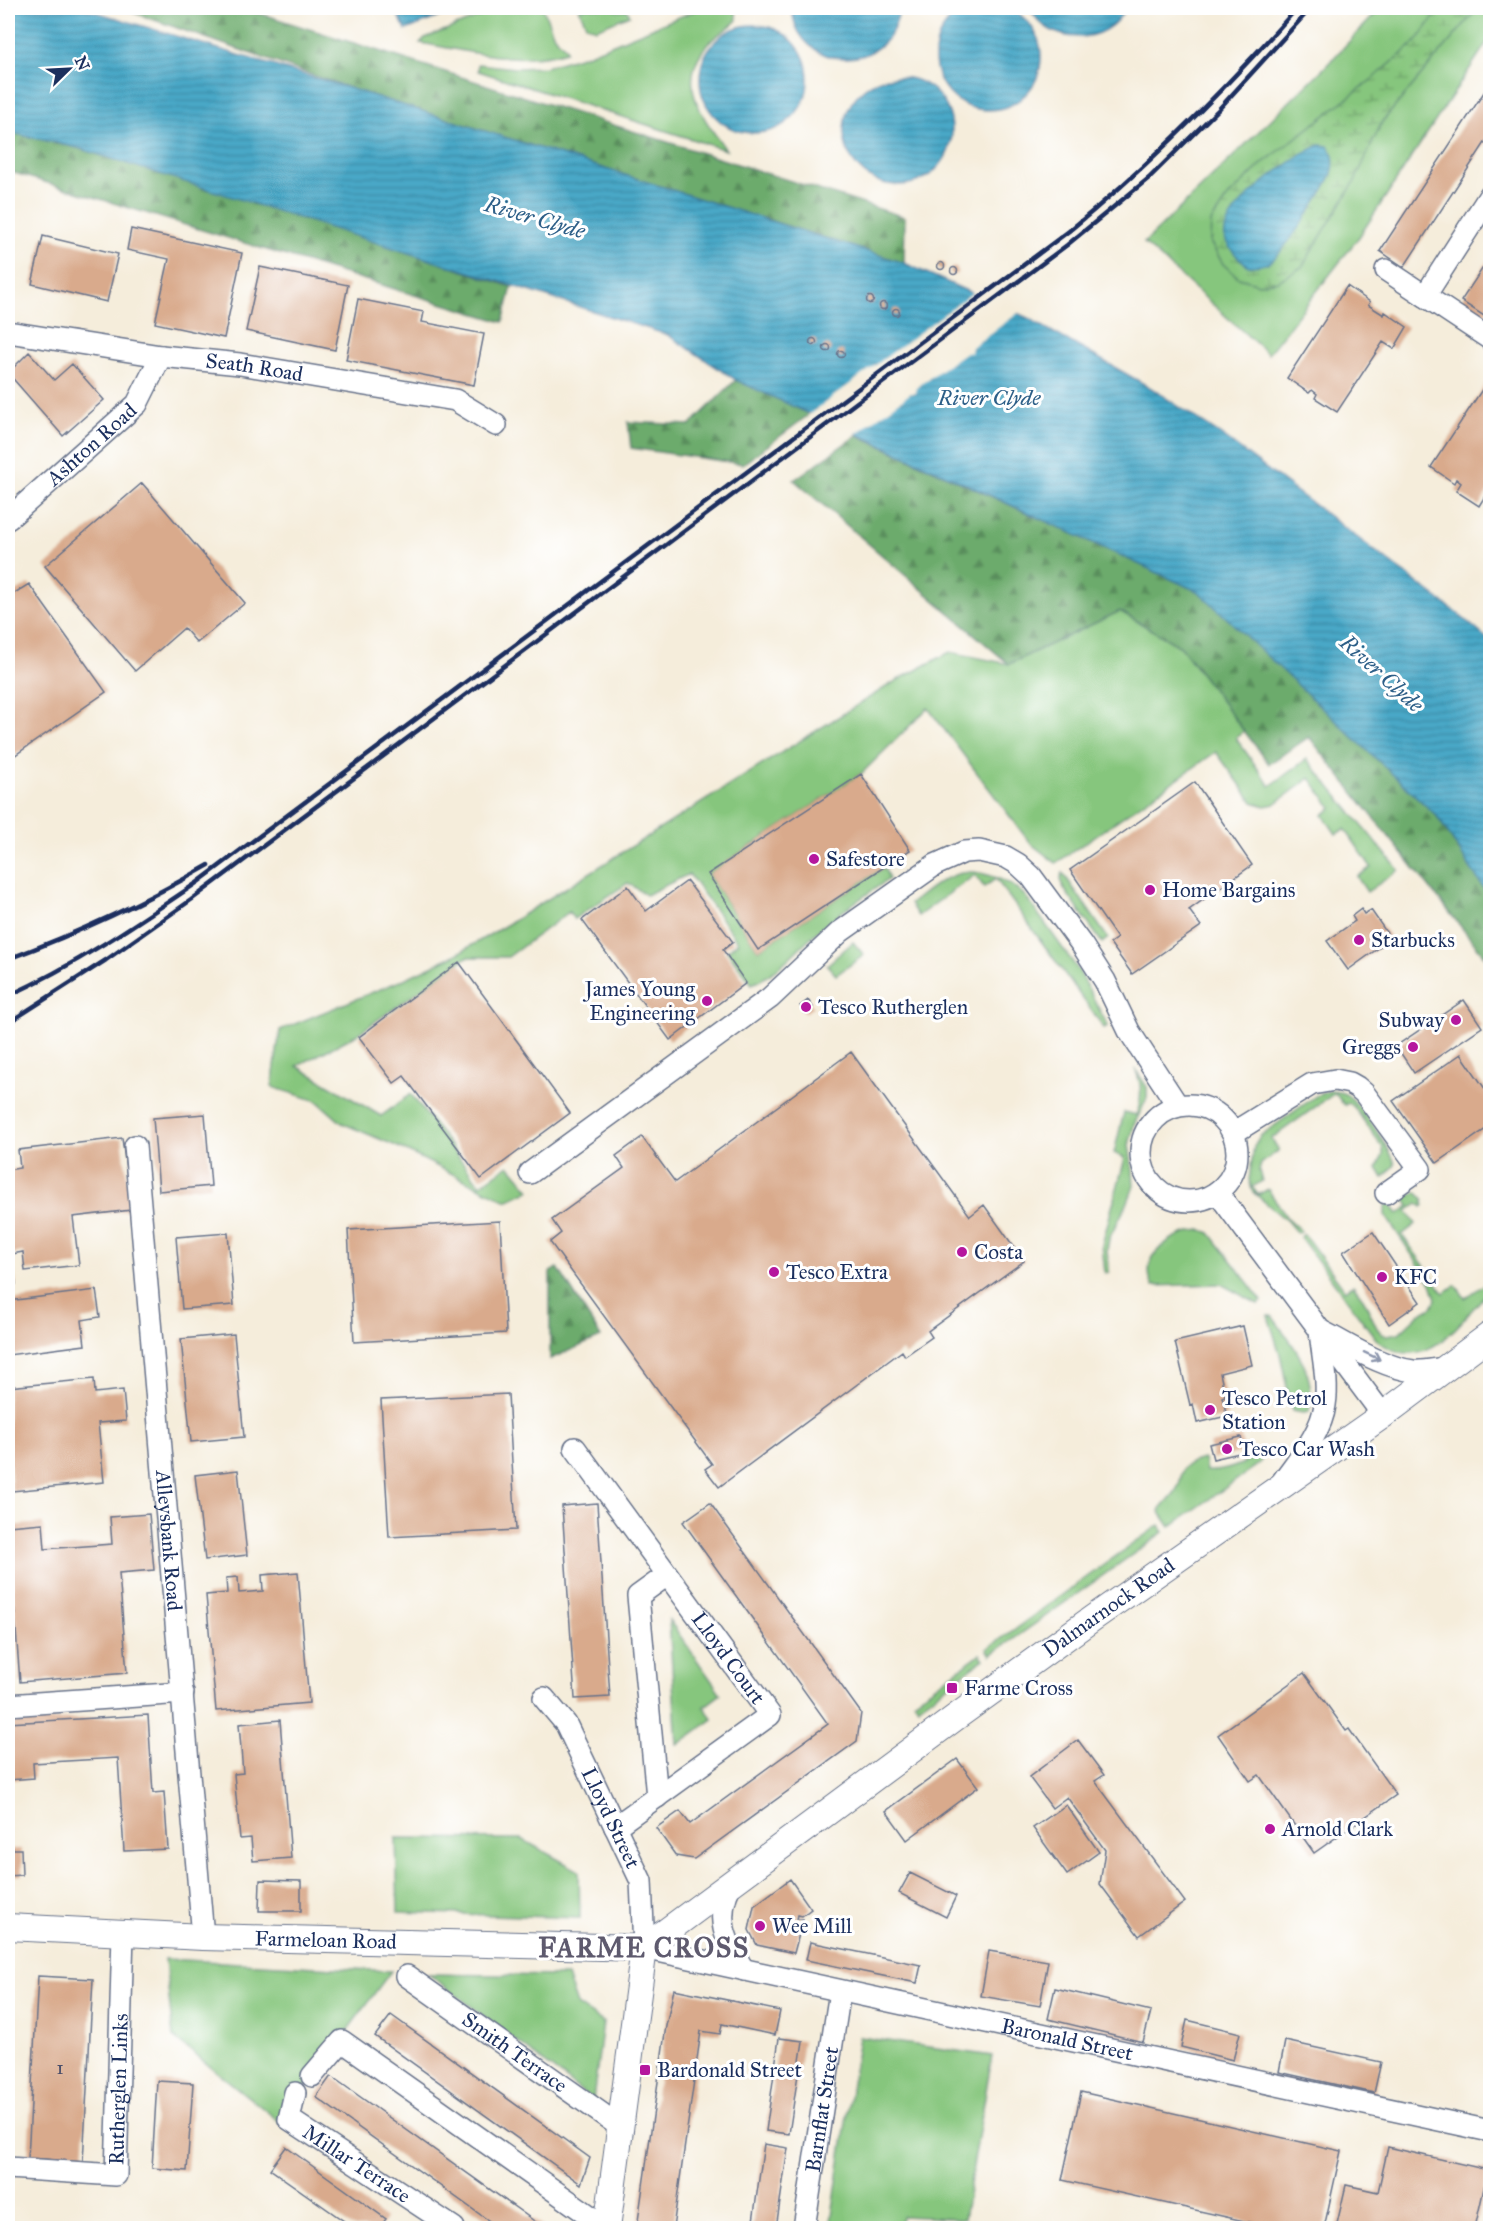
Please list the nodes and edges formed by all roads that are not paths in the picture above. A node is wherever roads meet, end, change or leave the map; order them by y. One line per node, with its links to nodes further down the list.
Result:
1 (1491, 195): 3 (street)
2 (1386, 270): 3 (street)
3 (1425, 296): 5 (street)
4 (8, 332): 6 (street, Seath Road)
5 (1491, 339)
6 (161, 356): 7 (street, Seath Road); 8 (street, Ashton Road)
7 (496, 425)
8 (8, 519)
9 (1178, 1106): 10 (street); 12 (street); 13 (street)
10 (1233, 1133): 13 (street); 14 (street)
11 (135, 1146): 22 (street, Alleysbank Road)
12 (530, 1173)
13 (1217, 1192): 15 (street)
14 (1386, 1193)
15 (1320, 1330): 17 (street, one-way to 17); 18 (street); 20 (street)
16 (1491, 1335): 17 (main road, Dalmarnock Road)
17 (1446, 1368): 18 (main road, Dalmarnock Road)
18 (1383, 1415): 20 (main road, Dalmarnock Road)
19 (575, 1448): 21 (street, Lloyd Court)
20 (1276, 1490): 27 (main road, Dalmarnock Road)
21 (667, 1575): 25 (street); 25 (street, Lloyd Court)
22 (183, 1693): 24 (street); 30 (street, Alleysbank Road)
23 (544, 1698): 26 (street, Lloyd Street)
24 (8, 1705)
25 (657, 1797): 26 (street, Lloyd Court)
26 (615, 1827): 31 (street, Lloyd Street)
27 (731, 1884): 31 (main road, Dalmarnock Road); 32 (street)
28 (8, 1927): 29 (main road, Farmeloan Road)
29 (123, 1933): 30 (main road, Farmeloan Road); 39 (street, Rutherglen Links)
30 (203, 1937): 31 (main road, Farmeloan Road)
31 (645, 1948): 32 (street, Baronald Street); 37 (main road)
32 (744, 1970): 34 (street, Baronald Street)
33 (407, 1976): 37 (street, Smith Terrace)
34 (840, 1991): 38 (street, Baronald Street); 42 (street, Barnflat Street)
35 (312, 2076): 40 (street)
36 (295, 2093): 41 (street, Millar Terrace)
37 (622, 2128): 40 (main road)
38 (1491, 2131)
39 (8, 2168)
40 (607, 2228)
41 (453, 2229)
42 (804, 2229)

